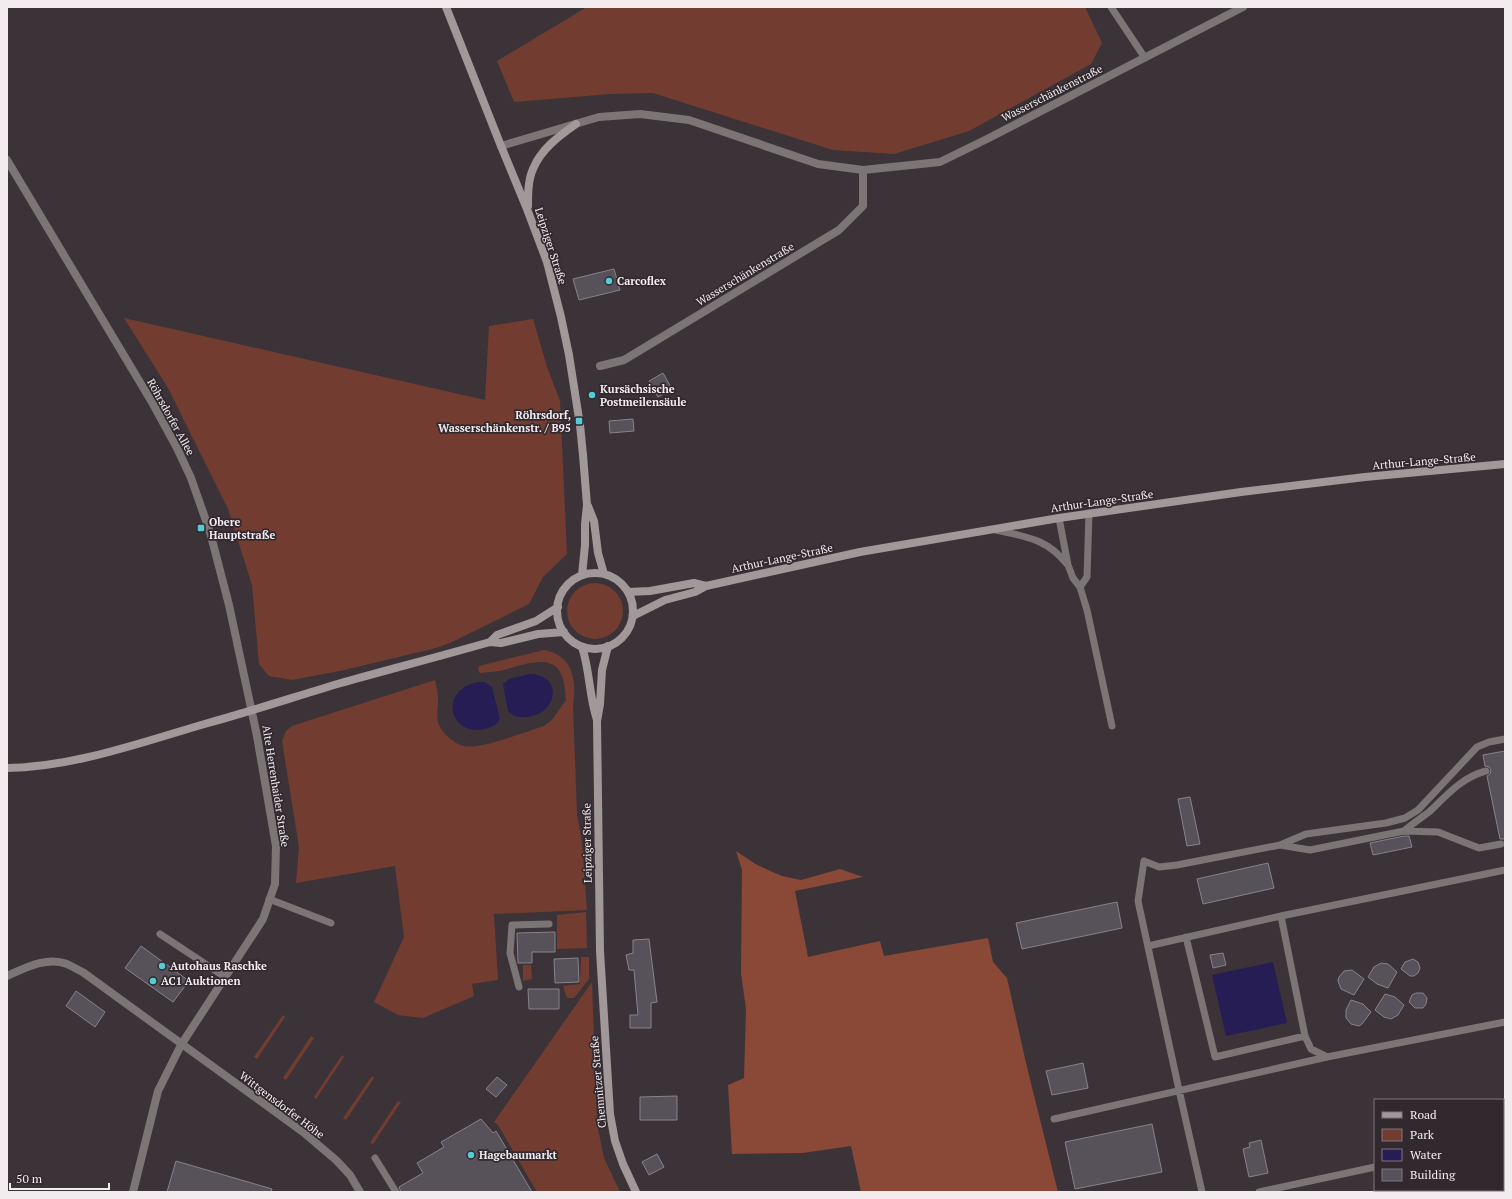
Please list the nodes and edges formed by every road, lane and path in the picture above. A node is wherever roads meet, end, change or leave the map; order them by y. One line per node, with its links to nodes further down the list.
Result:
1 (446, 7): 6 (main road, Leipziger Straße)
2 (1112, 7): 4 (lane)
3 (1243, 7): 4 (street, Wasserschänkenstraße)
4 (1145, 58): 8 (street, Wasserschänkenstraße)
5 (576, 124): 6 (street, Wasserschänkenstraße); 8 (street, Wasserschänkenstraße); 9 (main road)
6 (501, 146): 9 (main road, Leipziger Straße)
7 (7, 160): 28 (street, Röhrsdorfer Allee)
8 (863, 170): 10 (street, Wasserschänkenstraße)
9 (527, 209): 12 (main road, Leipziger Straße)
10 (600, 366)
11 (1505, 464): 13 (main road, Arthur-Lange-Straße)
12 (587, 505): 17 (main road, Leipziger Straße); 18 (main road, Leipziger Straße)
13 (1089, 513): 14 (main road, Arthur-Lange-Straße); 20 (lane)
14 (1059, 518): 15 (main road, Arthur-Lange-Straße); 16 (lane)
15 (993, 529): 16 (lane); 19 (main road, Arthur-Lange-Straße)
16 (1068, 565): 20 (lane)
17 (604, 574): 18 (main road); 21 (main road)
18 (582, 575): 22 (main road)
19 (706, 586): 21 (main road, Arthur-Lange-Straße); 23 (main road, Arthur-Lange-Straße)
20 (1080, 587): 30 (lane)
21 (628, 592): 23 (main road)
22 (558, 607): 24 (main road); 25 (main road)
23 (632, 616): 26 (main road)
24 (564, 632): 25 (main road); 27 (main road)
25 (490, 642): 28 (main road)
26 (608, 646): 27 (main road); 29 (main road, Leipziger Straße)
27 (582, 647): 29 (main road, Leipziger Straße)
28 (251, 711): 32 (main road); 38 (street, Alte Herrenhaider Straße)
29 (597, 721): 45 (main road, Leipziger Straße)
30 (1112, 726)
31 (1505, 739): 36 (lane)
32 (7, 768)
33 (1486, 771): 34 (lane)
34 (1404, 831): 35 (lane); 36 (lane)
35 (1501, 844)
36 (1280, 845): 44 (lane)
37 (1505, 870): 39 (lane)
38 (270, 899): 40 (lane); 47 (street, Alte Herrenhaider Straße)
39 (1281, 916): 43 (lane); 50 (lane)
40 (331, 923)
41 (549, 924): 48 (lane)
42 (160, 934): 47 (lane)
43 (1186, 937): 44 (lane); 50 (lane)
44 (1148, 946): 53 (lane)
45 (601, 965): 60 (main road, Chemnitzer Straße)
46 (7, 976): 51 (street)
47 (225, 977): 51 (street, Alte Herrenhaider Straße)
48 (519, 987)
49 (1505, 1022): 52 (lane)
50 (1305, 1036): 52 (lane)
51 (181, 1044): 57 (street, Alte Herrenhaider Straße); 58 (street, Wittgensdorfer Höhe)
52 (1327, 1058): 53 (lane)
53 (1179, 1090): 54 (lane); 61 (lane)
54 (1054, 1119)
55 (375, 1158): 59 (lane)
56 (1374, 1167): 62 (lane)
57 (133, 1192)
58 (360, 1192)
59 (396, 1192)
60 (636, 1192)
61 (1202, 1192)
62 (1259, 1192)

